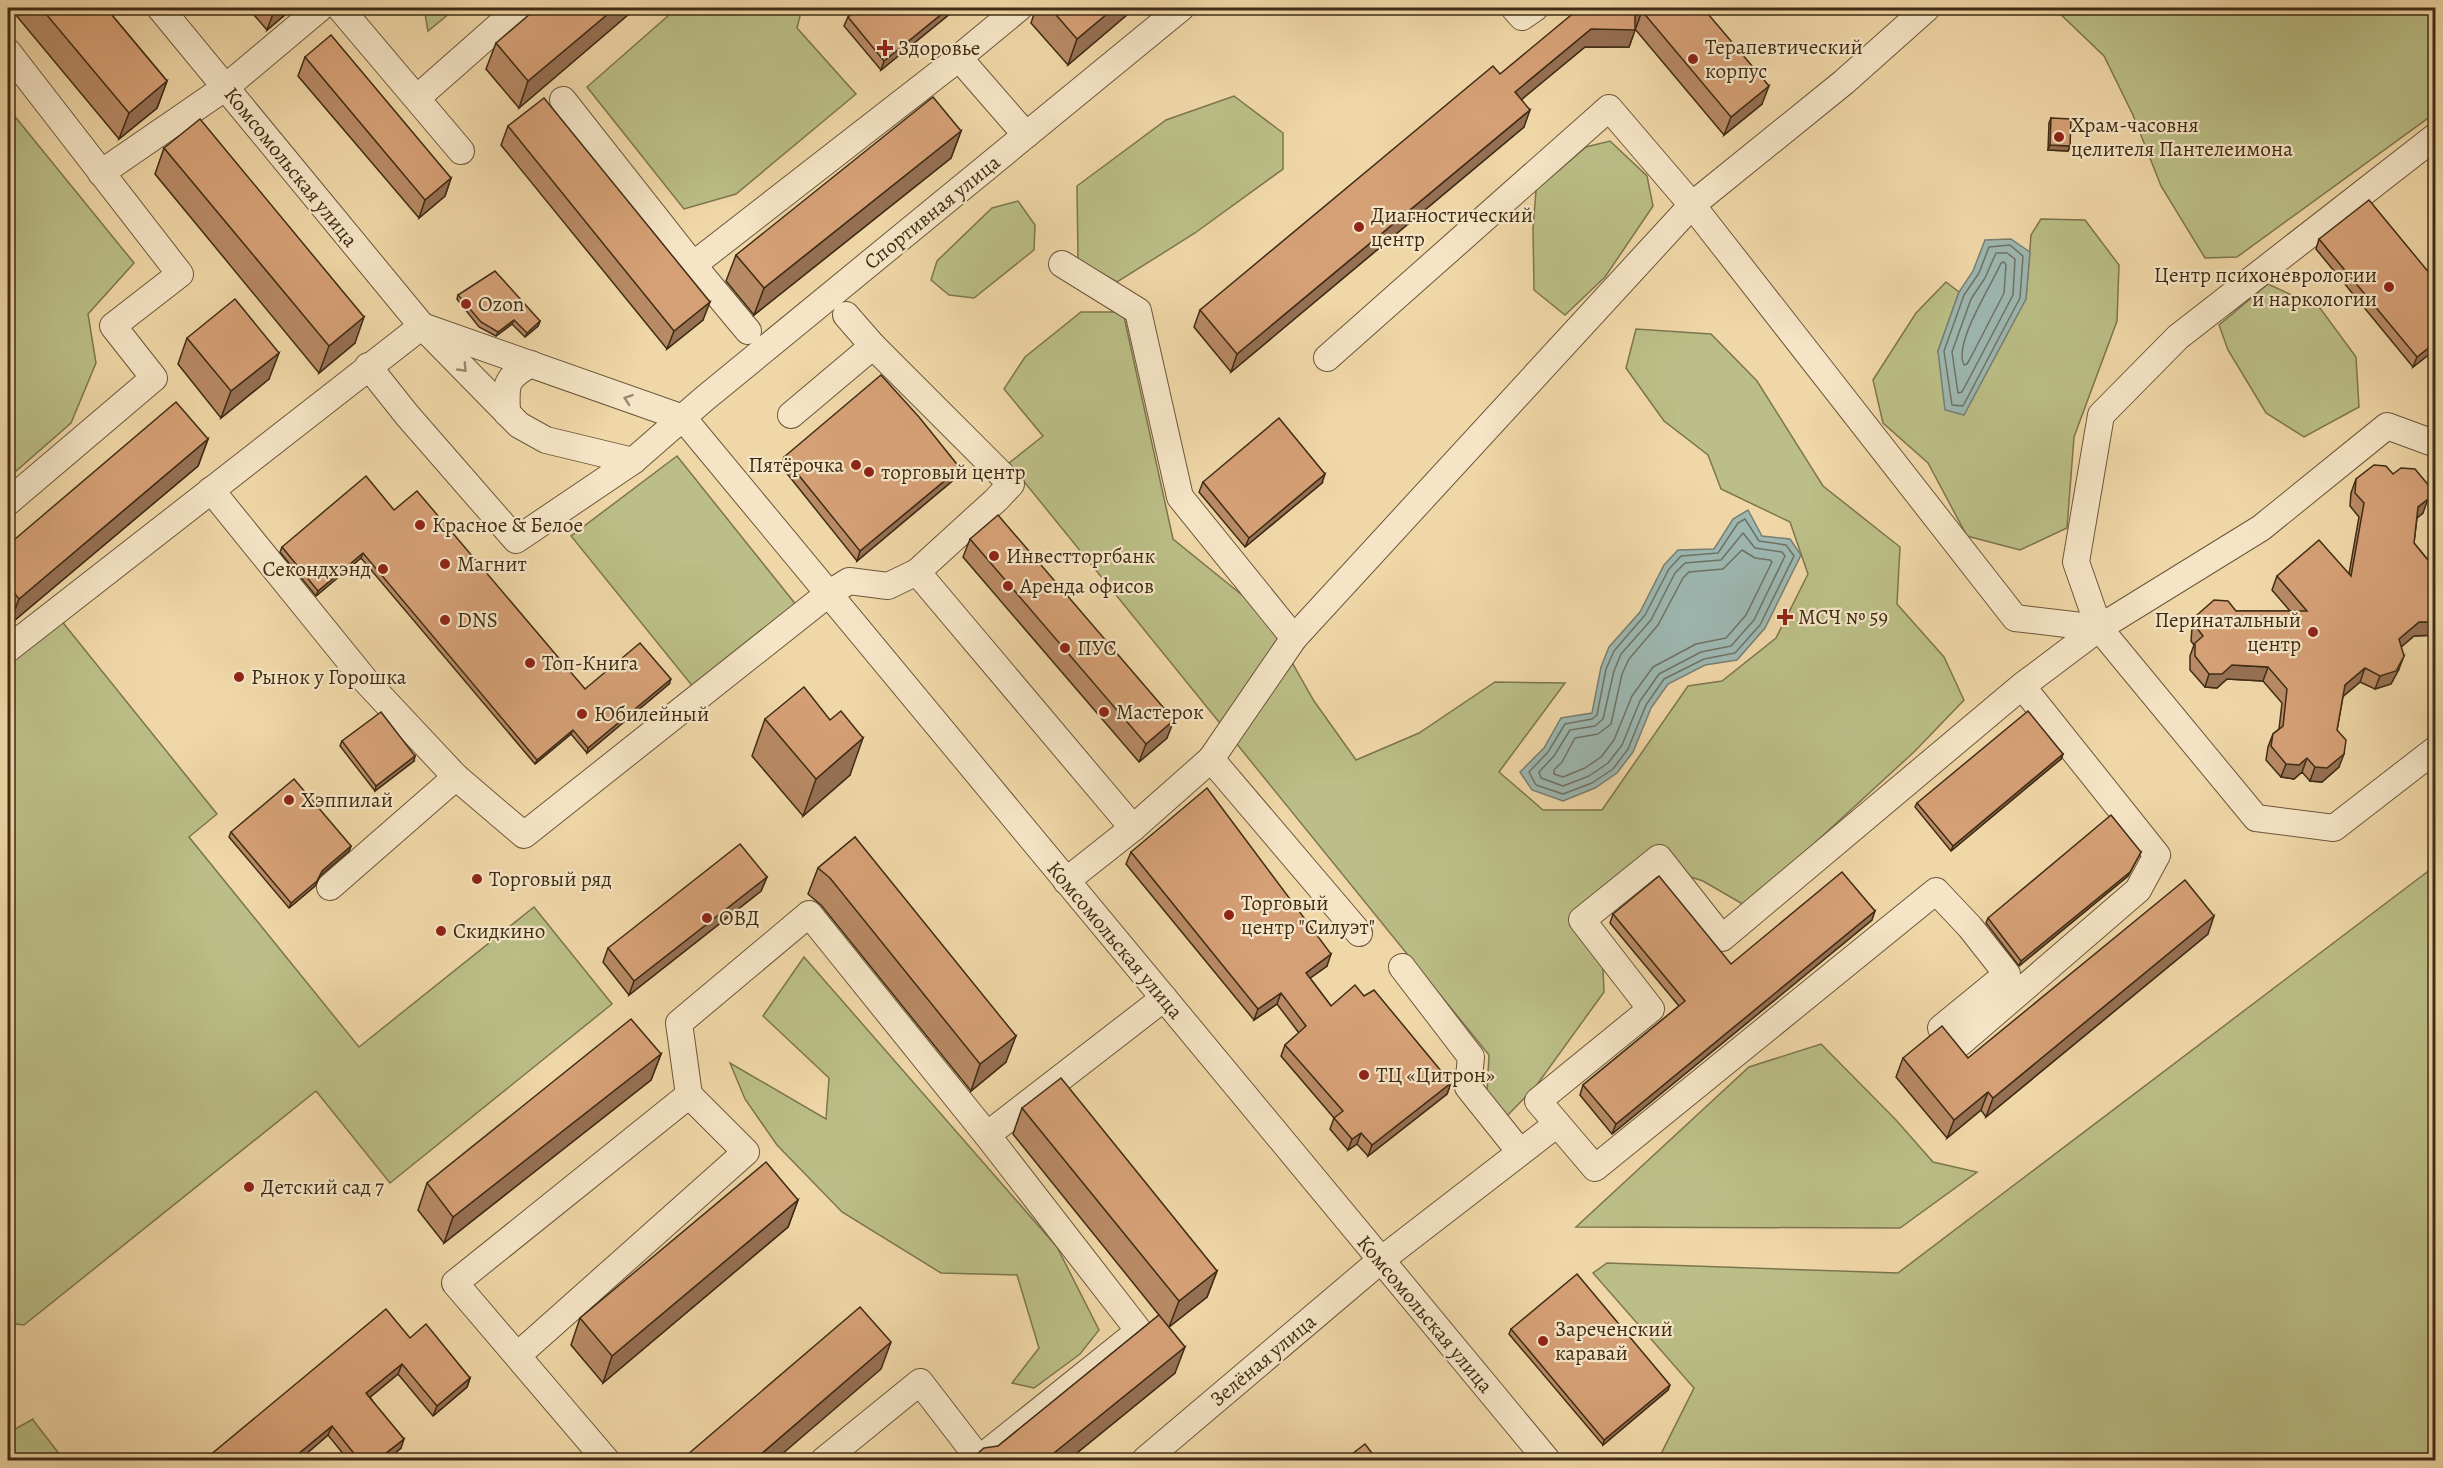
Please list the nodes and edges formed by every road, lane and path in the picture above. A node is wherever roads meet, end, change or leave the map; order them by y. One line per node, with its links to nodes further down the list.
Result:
1 (160, 8): 12 (street, Комсомольская улица)
2 (320, 8): 12 (street)
3 (340, 8): 13 (street)
4 (519, 8): 13 (street)
5 (1019, 8): 11 (street)
6 (1181, 8): 15 (street, Спортивная улица)
7 (1514, 8): 8 (street)
8 (1535, 8)
9 (1927, 8): 19 (street)
10 (8, 52): 18 (street)
11 (959, 58): 15 (street); 21 (street)
12 (226, 87): 18 (street); 23 (street, Комсомольская улица)
13 (417, 98): 17 (street)
14 (563, 100): 21 (street)
15 (1026, 135): 31 (street, Спортивная улица)
16 (2436, 136): 38 (street)
17 (462, 151)
18 (101, 173): 35 (street)
19 (1692, 205): 26 (street); 38 (street); 39 (street)
20 (1062, 264): 39 (street)
21 (693, 265): 24 (street)
22 (846, 315): 25 (street)
23 (422, 326): 27 (street); 28 (street); 29 (street, Комсомольская улица, one-way to 29)
24 (748, 332)
25 (873, 346): 30 (street); 36 (street)
26 (1327, 358)
27 (531, 364): 29 (street); 31 (street, one-way to 27)
28 (368, 366): 33 (street); 34 (street)
29 (507, 413): 33 (street, Комсомольская улица)
30 (791, 415)
31 (683, 418): 33 (street); 37 (street, Комсомольская улица)
32 (2436, 444): 38 (street)
33 (633, 461)
34 (211, 490): 40 (street); 44 (street)
35 (8, 502)
36 (917, 572): 37 (street); 45 (street)
37 (828, 594): 44 (street); 46 (street, Комсомольская улица)
38 (2099, 628): 41 (street); 42 (street)
39 (1294, 638): 43 (street)
40 (8, 649)
41 (2022, 686): 52 (street); 52 (street)
42 (2436, 749)
43 (1211, 759): 45 (street); 48 (street)
44 (456, 777): 47 (street)
45 (1133, 828): 46 (street)
46 (1066, 881): 50 (street, Комсомольская улица)
47 (330, 887)
48 (1359, 933)
49 (1402, 967): 54 (street)
50 (1164, 999): 53 (street); 55 (street, Комсомольская улица)
51 (689, 1095): 53 (street); 56 (street); 56 (street)
52 (1557, 1124): 54 (street, Зелёная улица)
53 (987, 1135): 57 (street)
54 (1520, 1152): 55 (street, Зелёная улица)
55 (1381, 1260): 60 (street, Зелёная улица); 61 (street, Комсомольская улица)
56 (518, 1355): 58 (street)
57 (980, 1460): 59 (street)
58 (606, 1461)
59 (824, 1461)
60 (1145, 1461)
61 (1547, 1461)

